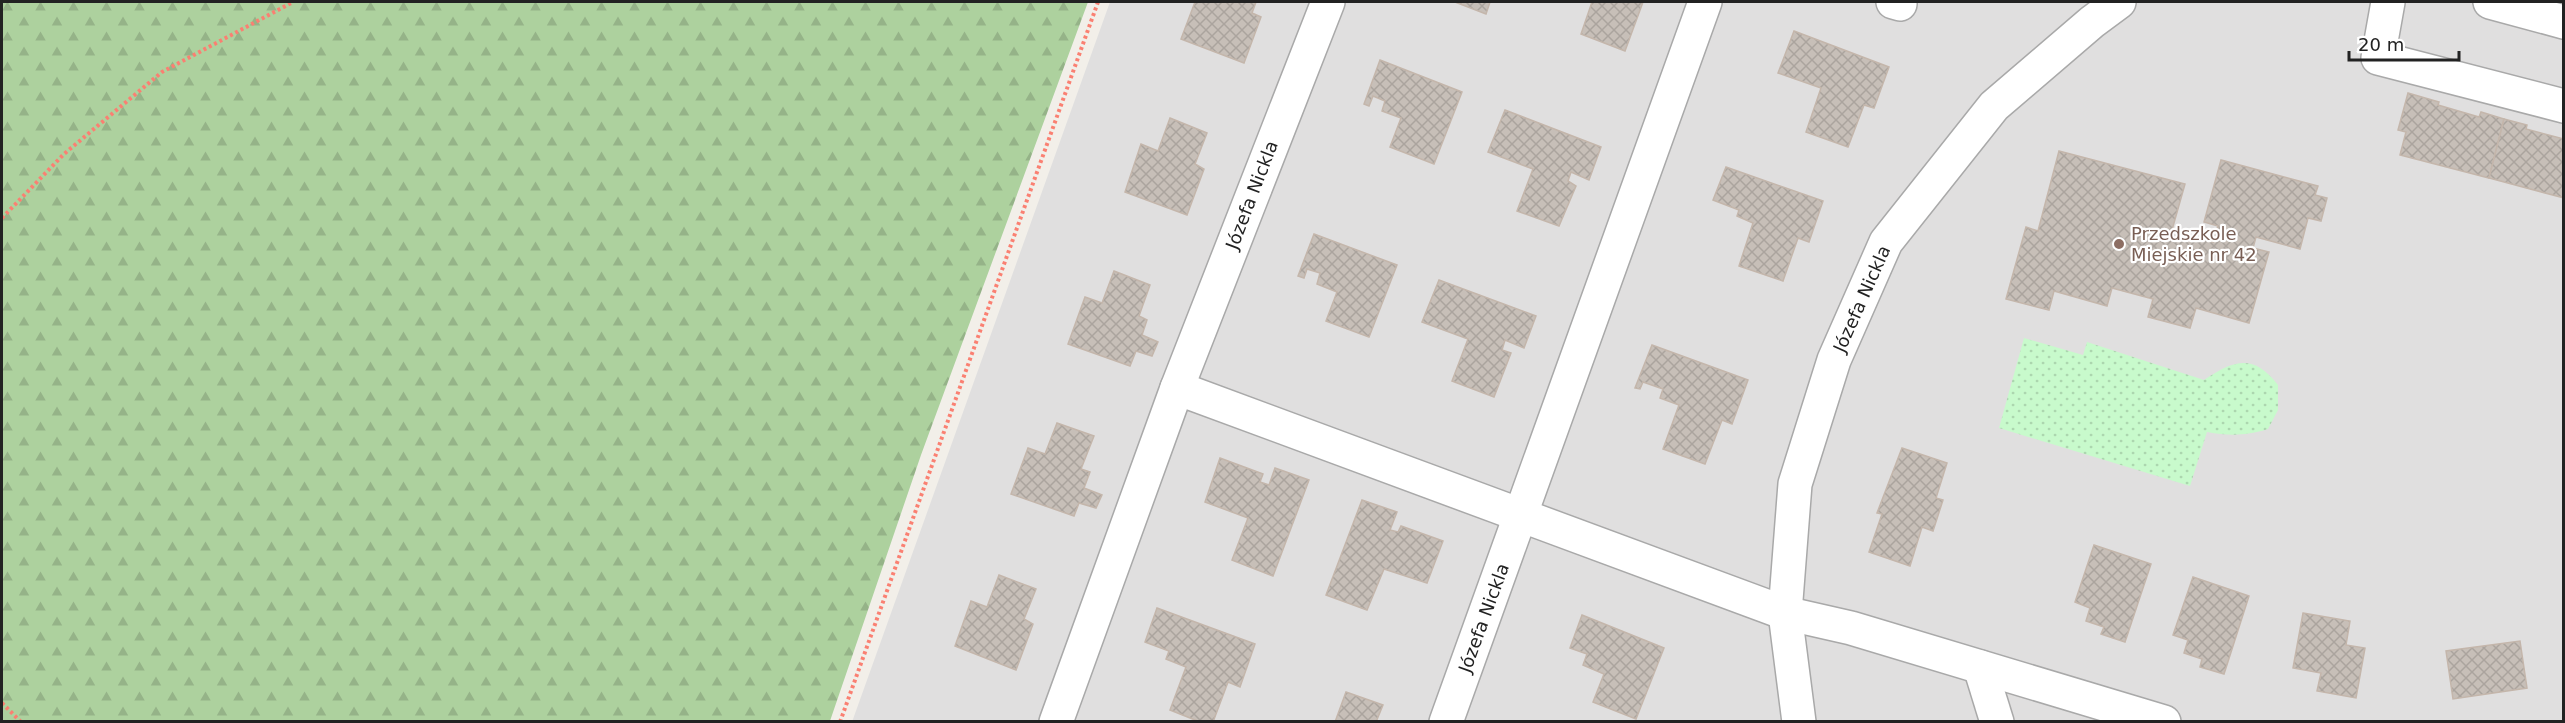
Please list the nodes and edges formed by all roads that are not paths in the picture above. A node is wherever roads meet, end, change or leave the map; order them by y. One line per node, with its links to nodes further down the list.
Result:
1 (1328, 2): 8 (street, Józefa Nickla)
2 (1705, 2): 9 (street, Józefa Nickla)
3 (2119, 2): 10 (street, Józefa Nickla)
4 (2388, 2): 7 (street)
5 (2490, 2): 6 (street)
6 (2564, 22)
7 (2564, 106)
8 (1177, 388): 9 (street); 12 (street, Józefa Nickla)
9 (1522, 515): 10 (street); 13 (street, Józefa Nickla)
10 (1785, 613): 11 (street); 14 (street, Józefa Nickla)
11 (1980, 667): 15 (street); 16 (street)
12 (1056, 722)
13 (1446, 722)
14 (1799, 722)
15 (1997, 722)
16 (2164, 722)

